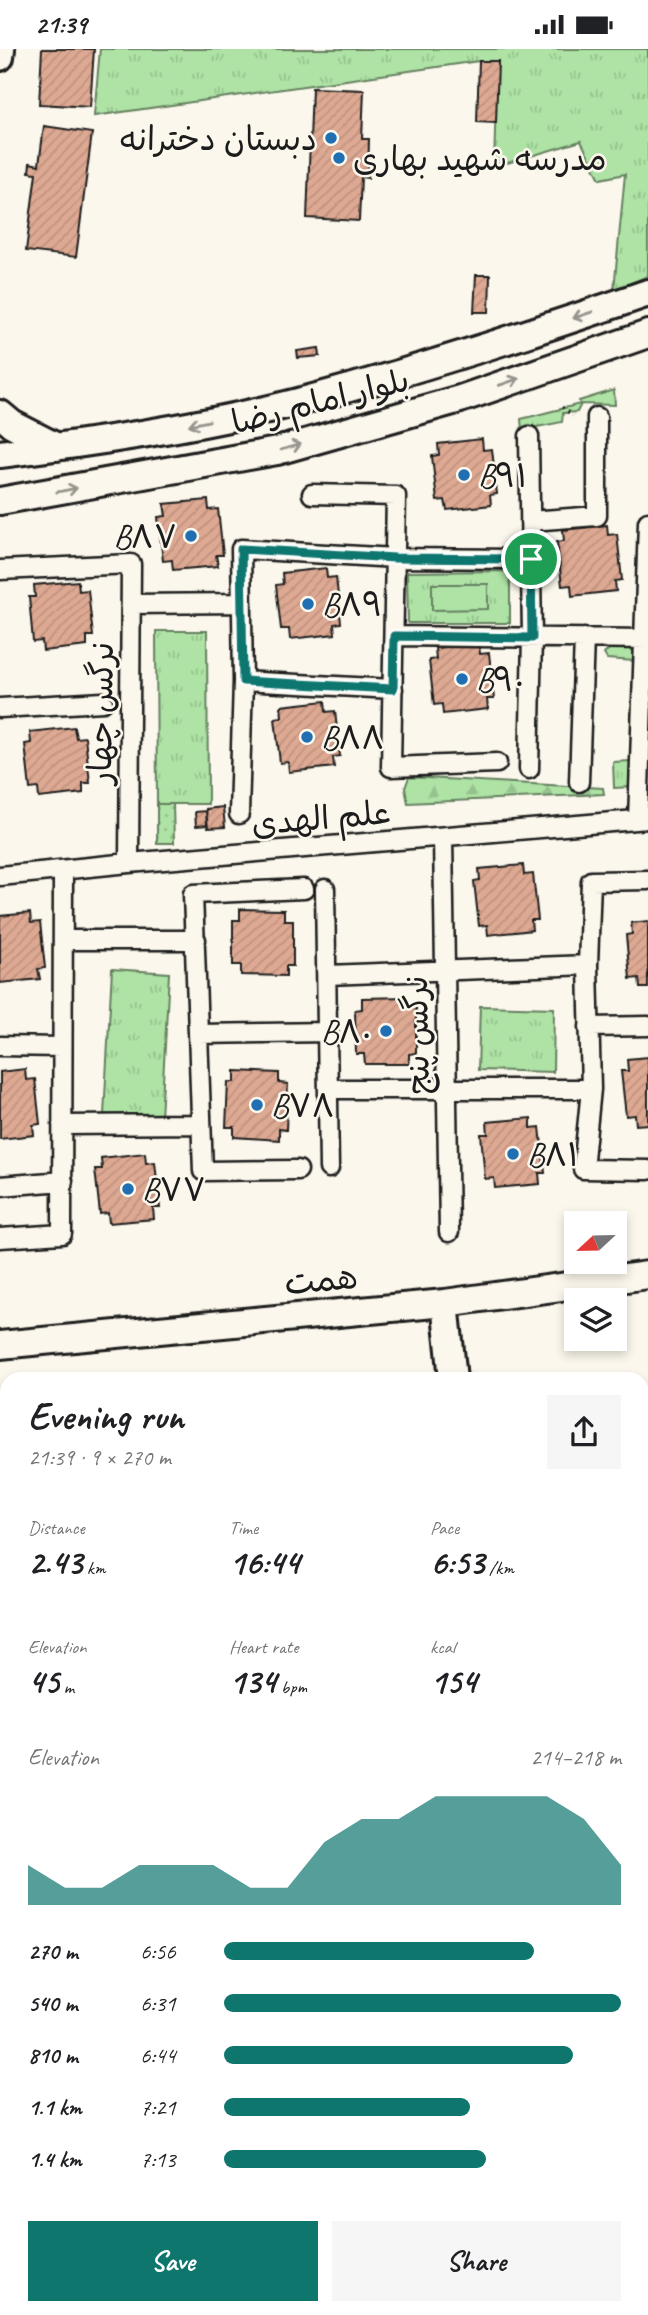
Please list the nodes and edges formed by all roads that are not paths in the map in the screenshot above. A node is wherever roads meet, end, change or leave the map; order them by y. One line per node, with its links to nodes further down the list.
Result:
1 (1, 49): 2 (street)
2 (0, 57)
3 (648, 293): 8 (street, بلوار امام رضا, one-way to 8)
4 (648, 334): 11 (street, بلوار امام رضا, one-way to 4)
5 (0, 414): 8 (street)
6 (597, 418): 12 (street)
7 (529, 436): 12 (street)
8 (57, 447): 9 (street, بلوار امام رضا)
9 (0, 454)
10 (312, 494): 14 (street)
11 (0, 501)
12 (530, 521): 15 (street)
13 (648, 522): 22 (street)
14 (395, 558): 15 (street); 17 (street); 19 (street)
15 (531, 559): 20 (street)
16 (0, 570): 18 (street, نرگس چهار)
17 (242, 603): 18 (street); 23 (street)
18 (131, 604): 33 (street, نرگس چهار)
19 (394, 636): 20 (street); 24 (street)
20 (532, 638): 21 (street); 28 (street)
21 (584, 638): 22 (street); 29 (street)
22 (646, 639): 31 (street)
23 (243, 681): 24 (street); 30 (street)
24 (393, 689): 27 (street)
25 (103, 702): 26 (street)
26 (0, 708)
27 (497, 763)
28 (529, 769)
29 (579, 782)
30 (239, 814)
31 (643, 820): 32 (street, علم الهدی)
32 (443, 837): 33 (street, علم الهدی); 42 (street, نرگس پنج)
33 (128, 863): 34 (street, علم الهدی)
34 (62, 870): 35 (street, علم الهدی); 39 (street)
35 (0, 876)
36 (648, 880): 41 (street)
37 (304, 889): 40 (street)
38 (325, 889): 43 (street)
39 (62, 940): 40 (street); 49 (street)
40 (196, 940): 47 (street)
41 (587, 965): 42 (street); 45 (street)
42 (445, 970): 43 (street); 52 (street, نرگس پنج)
43 (327, 975): 46 (street)
44 (648, 1026): 45 (street)
45 (589, 1027): 51 (street)
46 (328, 1033): 47 (street); 50 (street)
47 (198, 1034): 53 (street)
48 (0, 1046): 49 (street)
49 (62, 1047): 54 (street)
50 (329, 1089): 52 (street); 55 (street)
51 (591, 1089): 52 (street); 57 (street)
52 (447, 1090): 60 (street, نرگس پنج)
53 (201, 1124): 54 (street); 56 (street)
54 (62, 1125): 58 (street)
55 (329, 1168)
56 (298, 1170)
57 (648, 1170)
58 (63, 1181): 59 (street); 61 (street)
59 (0, 1186)
60 (449, 1232)
61 (0, 1238)
62 (648, 1275): 63 (street, همت)
63 (445, 1303): 64 (street, همت); 65 (street)
64 (0, 1345)
65 (452, 1372)

